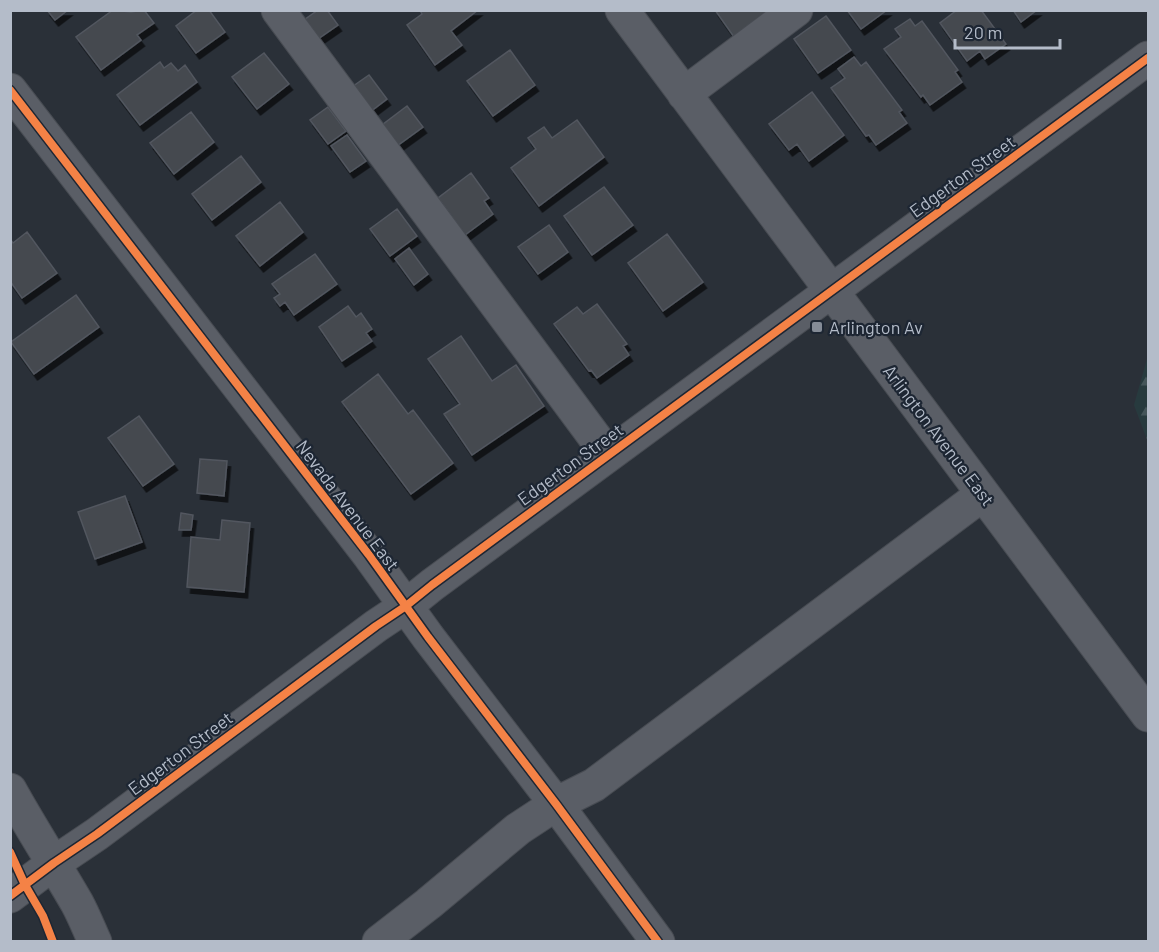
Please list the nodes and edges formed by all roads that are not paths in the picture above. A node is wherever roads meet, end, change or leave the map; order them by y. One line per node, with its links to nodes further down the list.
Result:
1 (278, 10): 8 (street)
2 (622, 10): 6 (street, Arlington Avenue East)
3 (796, 10): 6 (street)
4 (1149, 58): 7 (street, Edgerton Street)
5 (10, 90): 10 (street, Nevada Avenue East)
6 (684, 94): 7 (street, Arlington Avenue East)
7 (832, 291): 8 (street, Edgerton Street); 9 (street, Arlington Avenue East)
8 (608, 455): 10 (street, Edgerton Street)
9 (983, 494): 11 (street, Arlington Avenue East); 13 (street)
10 (406, 606): 13 (street, Nevada Avenue East); 14 (street, Edgerton Street)
11 (1149, 715)
12 (10, 790): 14 (street)
13 (556, 804): 17 (street); 18 (street, Nevada Avenue East)
14 (54, 863): 15 (street, Edgerton Street); 16 (street)
15 (10, 896)
16 (95, 942)
17 (379, 942)
18 (658, 942)

